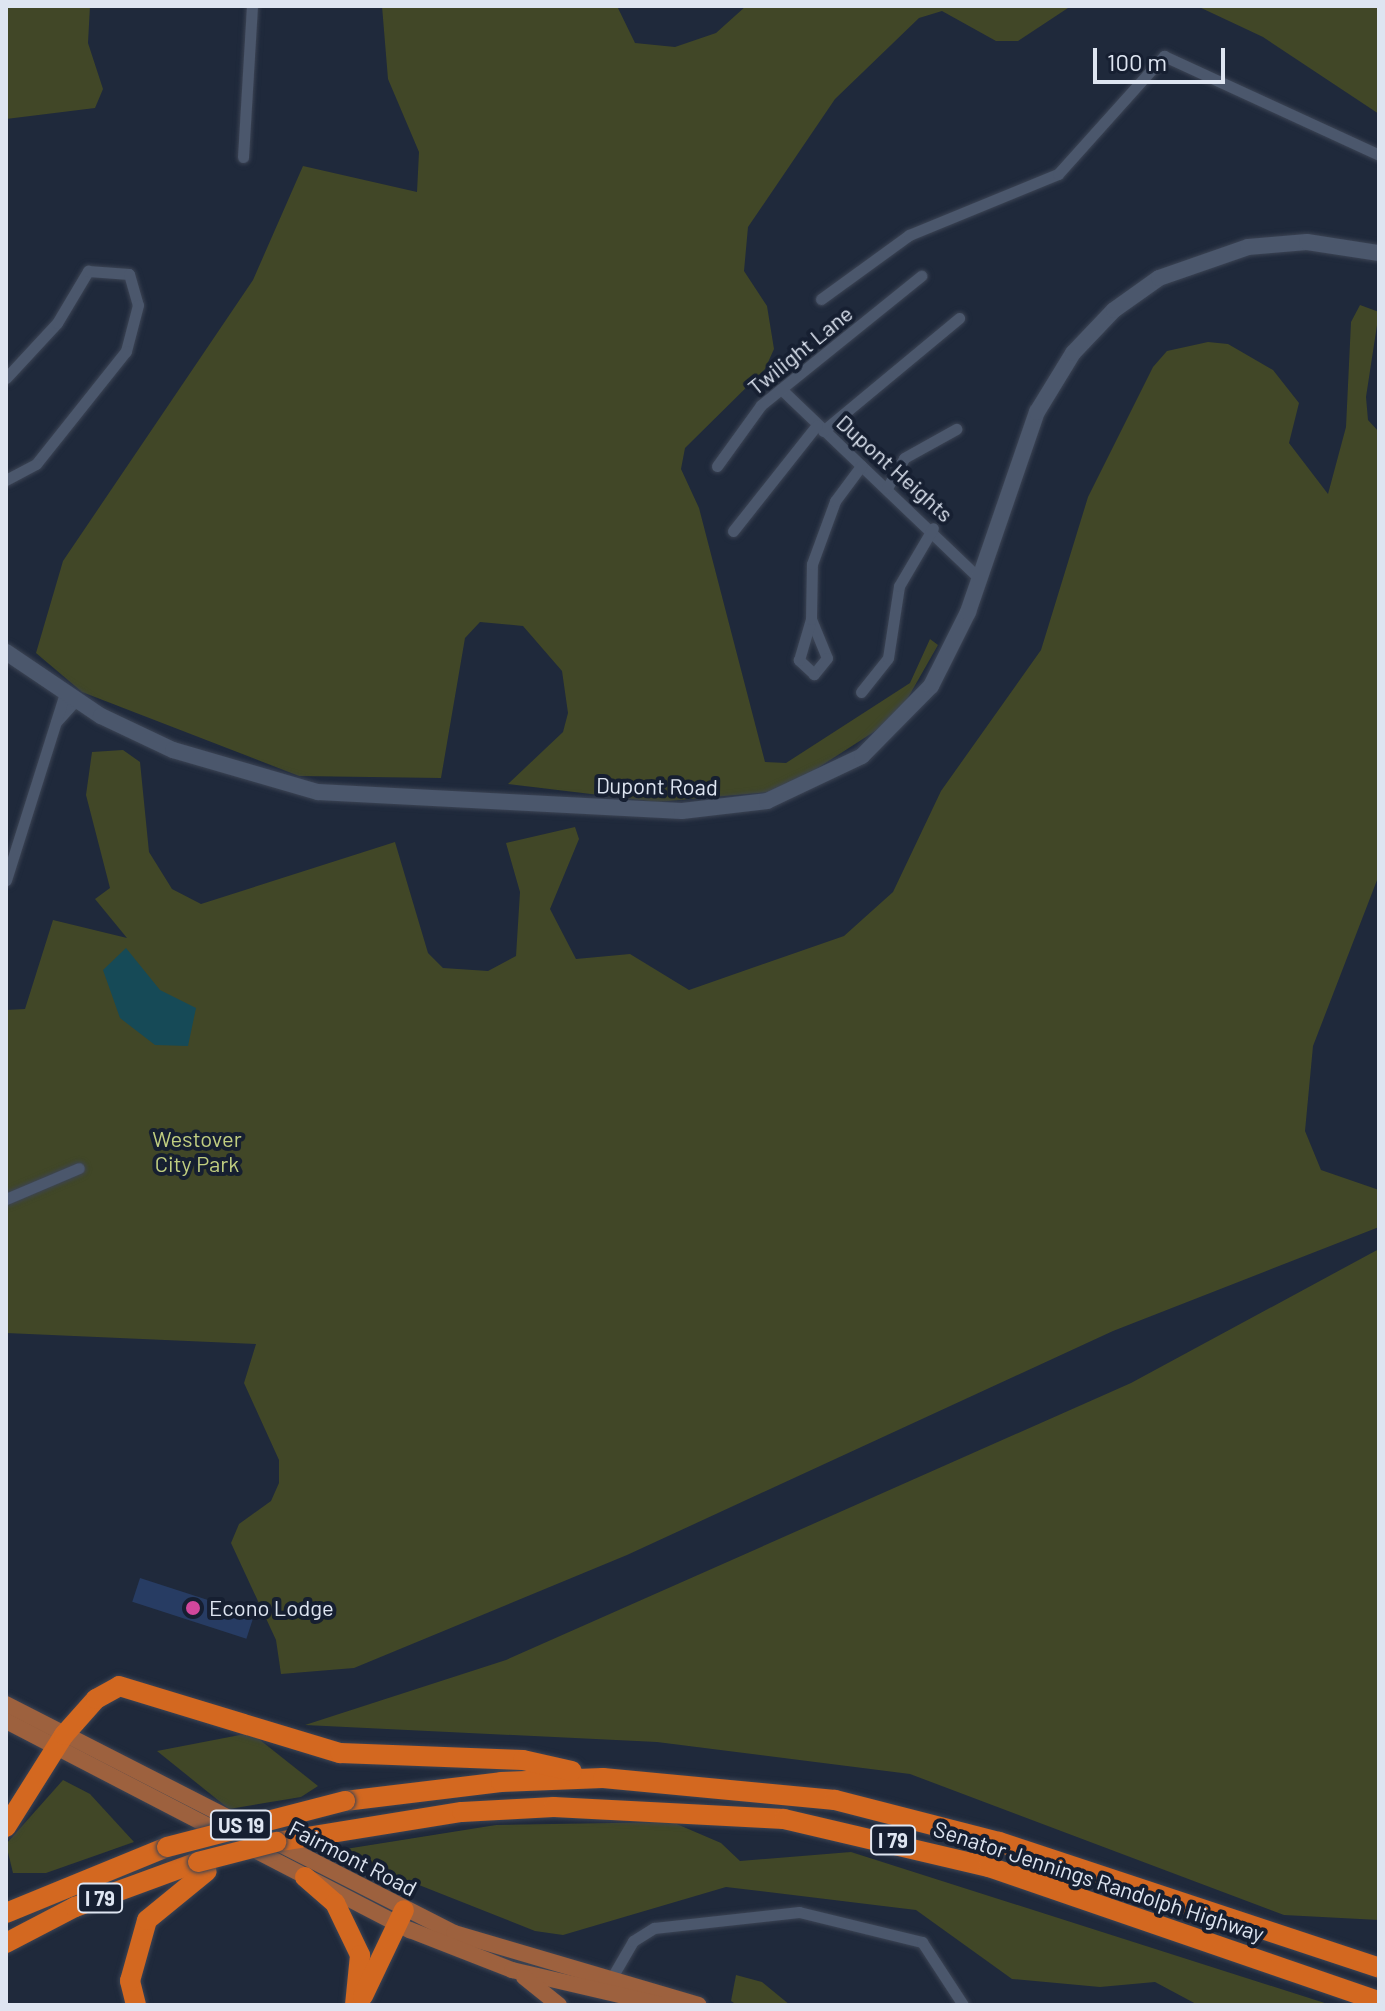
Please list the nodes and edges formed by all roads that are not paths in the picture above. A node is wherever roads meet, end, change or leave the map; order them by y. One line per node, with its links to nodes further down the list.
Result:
1 (252, 6): 3 (street)
2 (1379, 155): 6 (street)
3 (243, 157)
4 (1379, 253): 18 (street, Dupont Road)
5 (921, 276): 9 (street, Twilight Lane)
6 (821, 299)
7 (959, 318): 10 (street)
8 (6, 378): 14 (street)
9 (781, 389): 10 (street, Dupont Heights); 12 (street, Twilight Lane)
10 (820, 428): 13 (street, Dupont Heights); 17 (street)
11 (956, 429): 15 (street)
12 (717, 466)
13 (861, 466): 15 (street, Dupont Heights); 19 (street)
14 (6, 480)
15 (887, 488): 16 (street, Dupont Heights)
16 (933, 528): 18 (street, Dupont Heights); 21 (street)
17 (733, 531)
18 (980, 579): 22 (street, Dupont Road)
19 (811, 619)
20 (6, 652): 22 (street, Dupont Road)
21 (861, 692)
22 (70, 697): 23 (street)
23 (6, 880)
24 (79, 1168): 25 (street)
25 (6, 1199)
26 (6, 1704): 28 (main road, Fairmont Road / US 19)
27 (6, 1721): 28 (main road, Fairmont Road / US 19)
28 (61, 1741): 29 (highway); 30 (highway); 32 (main road, Fairmont Road / US 19); 34 (main road, Fairmont Road / US 19)
29 (603, 1778): 33 (highway, Senator Jennings Randolph Highway / I 79, bridge); 36 (highway, Senator Jennings Randolph Highway / I 79)
30 (6, 1827)
31 (203, 1866): 35 (highway, I 79); 39 (highway, Senator Jennings Randolph Highway / I 79, bridge); 40 (highway)
32 (305, 1877): 34 (main road, Fairmont Road / US 19); 41 (highway)
33 (6, 1913)
34 (408, 1920): 37 (main road, Fairmont Road / US 19); 38 (main road, Fairmont Road / US 19); 41 (highway); 42 (highway)
35 (6, 1943)
36 (1379, 1968)
37 (512, 1970): 38 (main road, Fairmont Road / US 19); 43 (main road)
38 (607, 1992): 44 (main road, Fairmont Road / US 19); 45 (main road, Fairmont Road / US 19); 46 (street)
39 (1379, 2001)
40 (136, 2005)
41 (357, 2005)
42 (370, 2005)
43 (559, 2005)
44 (661, 2005)
45 (699, 2005)
46 (963, 2005)

